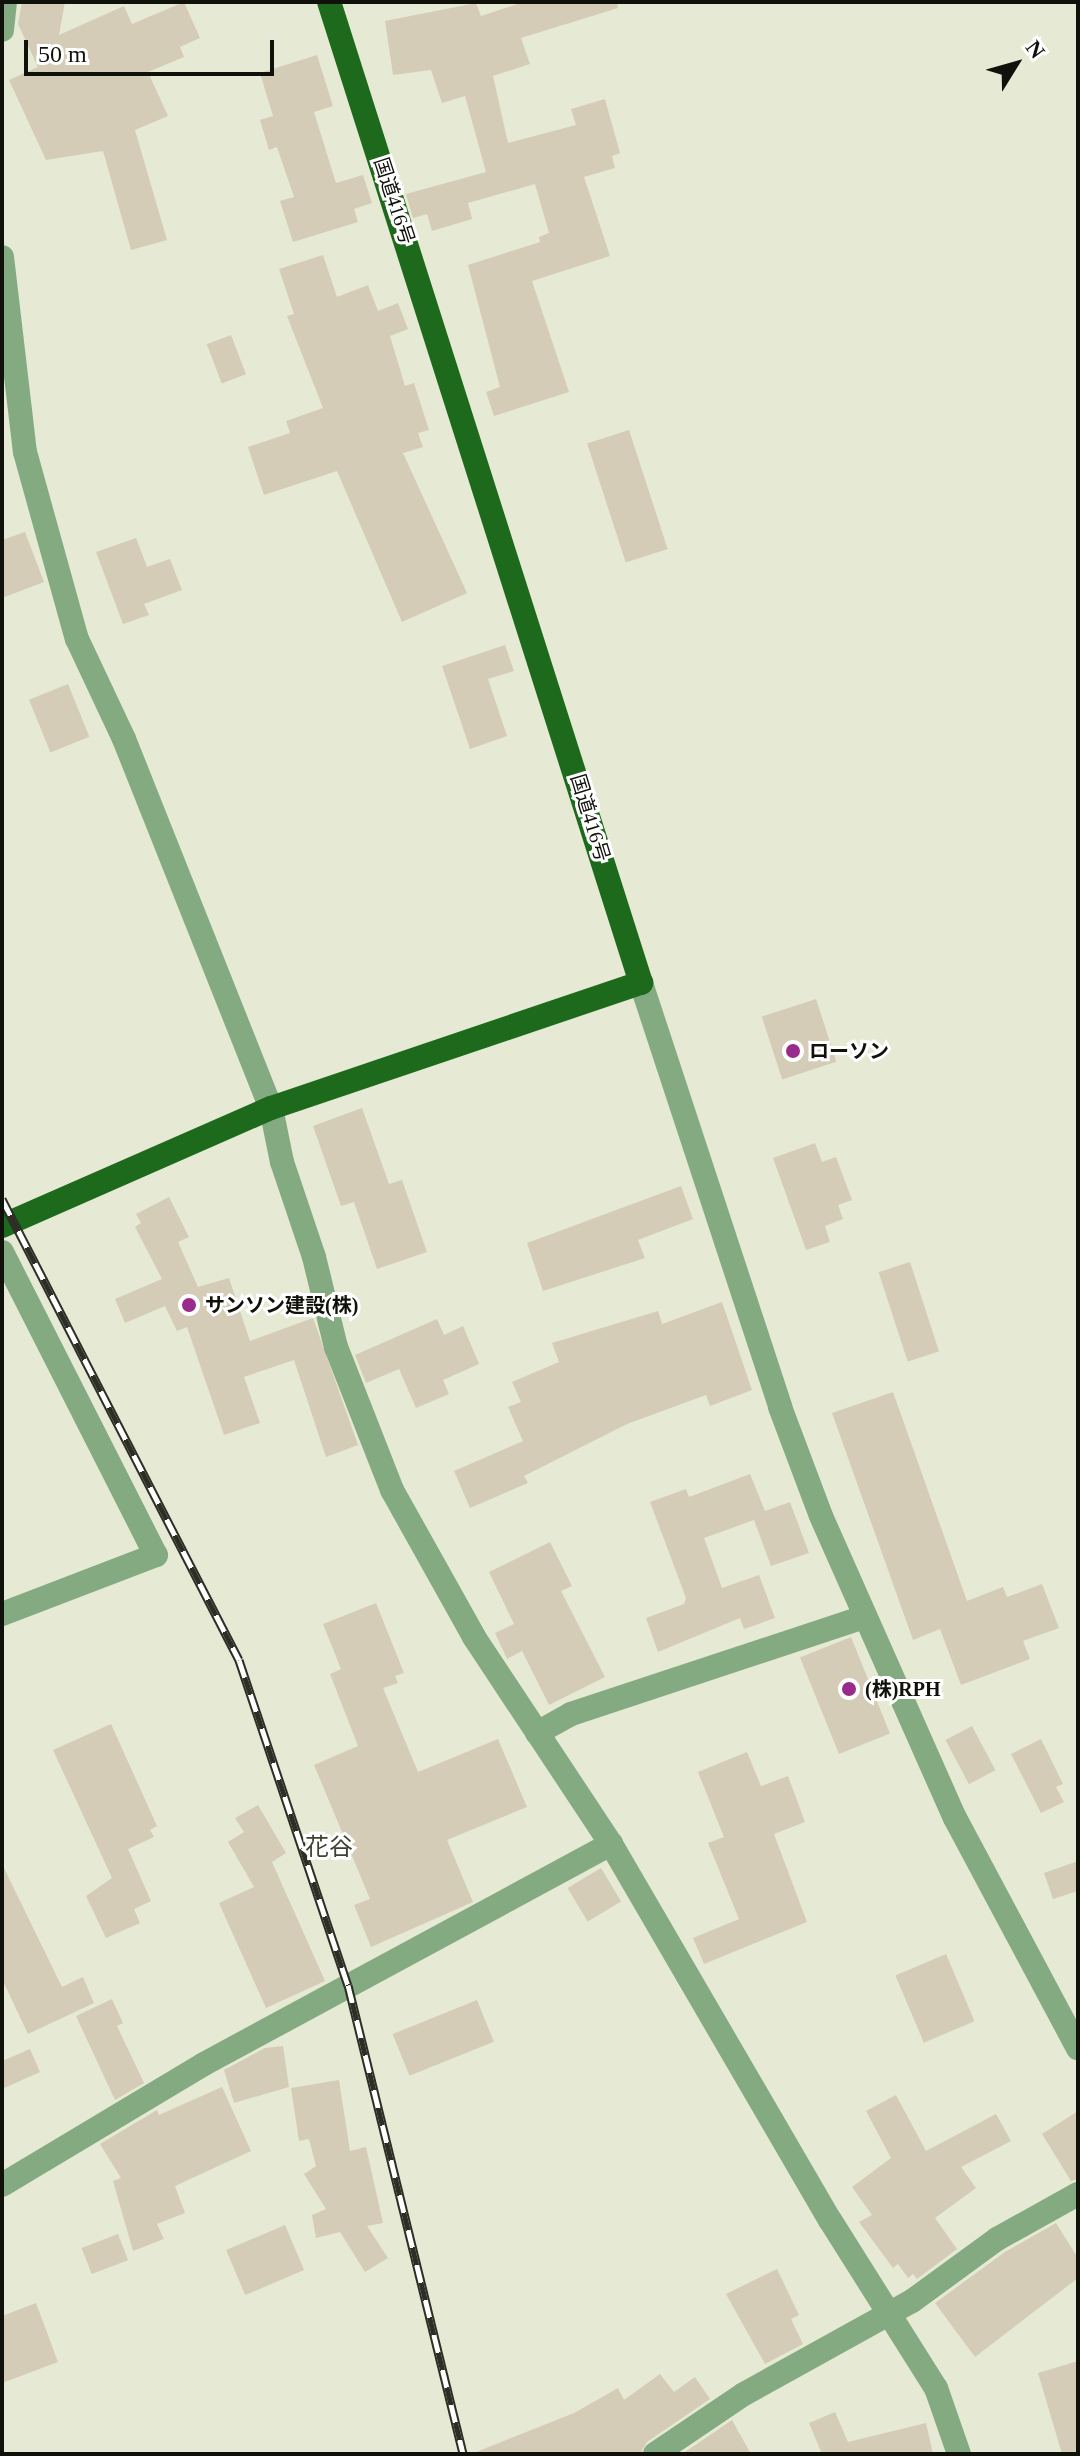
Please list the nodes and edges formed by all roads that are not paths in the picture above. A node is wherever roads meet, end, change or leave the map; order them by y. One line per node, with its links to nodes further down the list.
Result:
1 (5, 2): 3 (street)
2 (329, 2): 5 (highway, 国道416号)
3 (2, 30)
4 (2, 257): 6 (street)
5 (641, 983): 6 (highway); 10 (street)
6 (271, 1108): 7 (highway); 11 (street)
7 (2, 1226)
8 (2, 1252): 9 (street)
9 (2, 1614)
10 (865, 1617): 11 (street); 13 (street)
11 (537, 1733): 12 (street)
12 (611, 1844): 14 (street); 16 (street)
13 (1078, 2048)
14 (2, 2185)
15 (1078, 2194): 16 (street)
16 (888, 2312): 17 (street); 18 (street)
17 (655, 2454)
18 (959, 2454)

